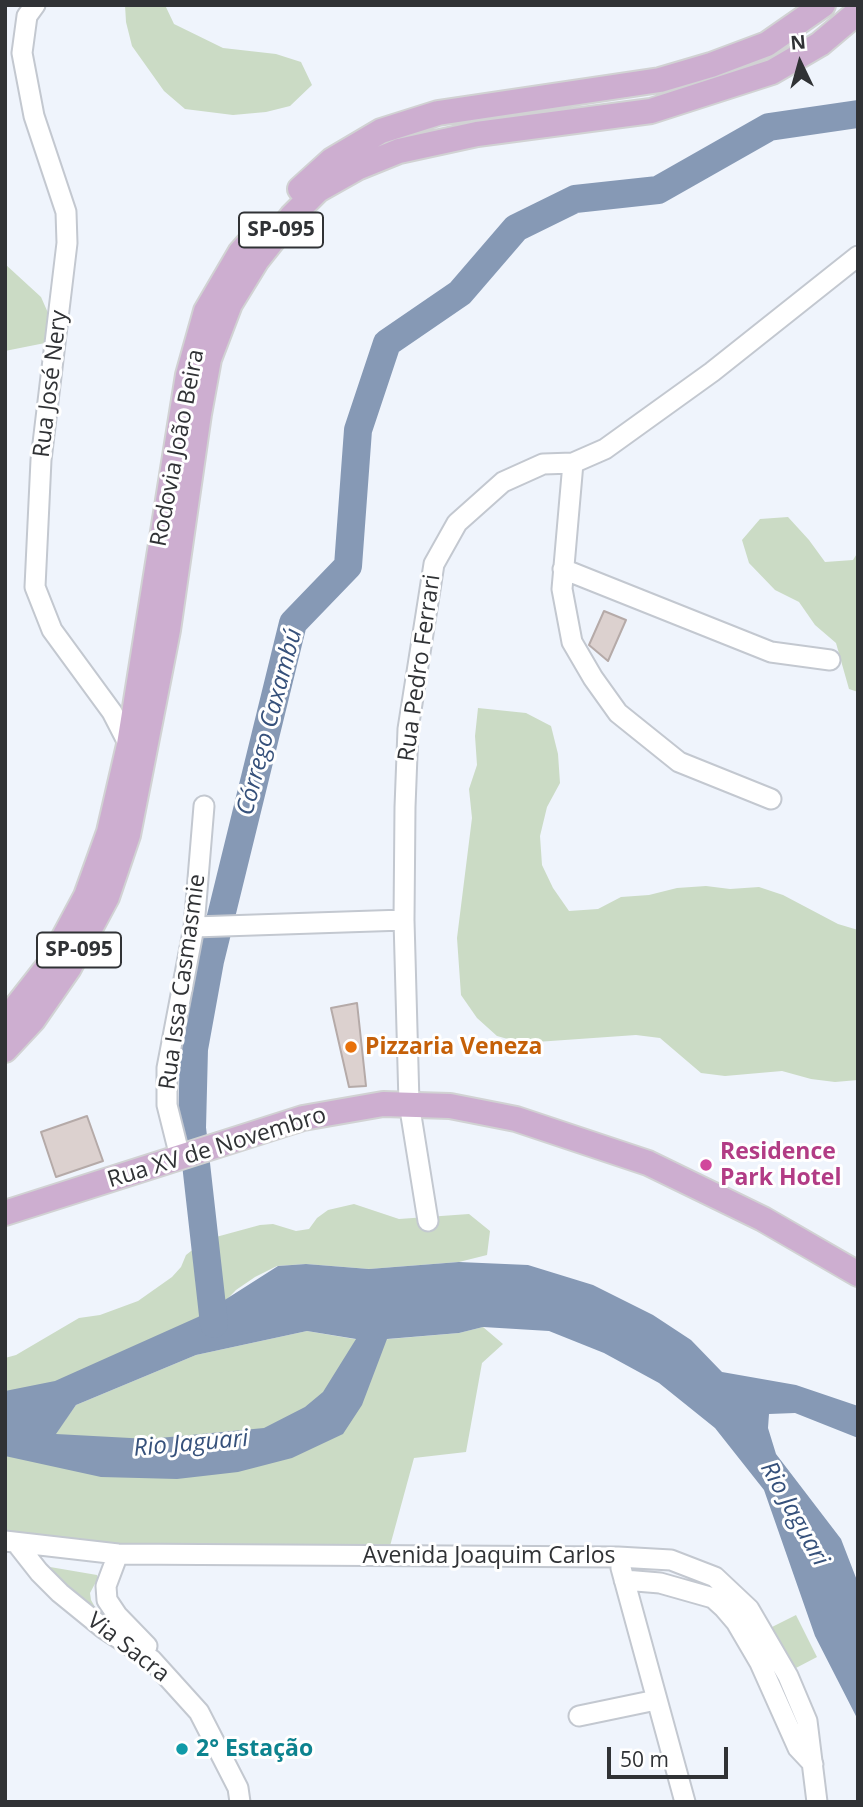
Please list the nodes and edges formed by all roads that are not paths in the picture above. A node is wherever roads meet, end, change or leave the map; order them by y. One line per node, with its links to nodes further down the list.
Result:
1 (35, 5): 8 (street, Rua José Nery)
2 (823, 5): 8 (main road, Rodovia João Beira / SP-095)
3 (858, 12): 14 (main road, Rodovia João Beira / SP-095)
4 (858, 256): 5 (street, Rua Pedro Ferrari)
5 (573, 463): 6 (street); 11 (street, Rua Pedro Ferrari)
6 (563, 569): 7 (street); 9 (street)
7 (830, 660)
8 (129, 745): 13 (main road, Rodovia João Beira / SP-095)
9 (771, 799)
10 (204, 806): 12 (street, Rua Issa Casmasmie)
11 (404, 920): 12 (street); 15 (street, Rua Pedro Ferrari)
12 (200, 926): 16 (street, Rua Issa Casmasmie)
13 (5, 1021)
14 (5, 1051)
15 (408, 1103): 16 (main road, Rua XV de Novembro); 18 (street, Rua Pedro Ferrari); 19 (main road, Rua XV de Novembro)
16 (189, 1154): 17 (main road, Rua XV de Novembro)
17 (5, 1213)
18 (428, 1221)
19 (858, 1274)
20 (11, 1542): 21 (street, Avenida Joaquim Carlos); 24 (street, Via Sacra)
21 (118, 1554): 22 (street, Avenida Joaquim Carlos); 24 (street, Via Sacra)
22 (618, 1557): 23 (street); 27 (street, Avenida Joaquim Carlos)
23 (624, 1580): 25 (street); 27 (street)
24 (155, 1658): 28 (street, Via Sacra); 29 (street, Via Sacra)
25 (656, 1700): 26 (street); 30 (street)
26 (579, 1716)
27 (813, 1764): 31 (street, Avenida Joaquim Carlos)
28 (240, 1802)
29 (250, 1802)
30 (685, 1802)
31 (817, 1802)

